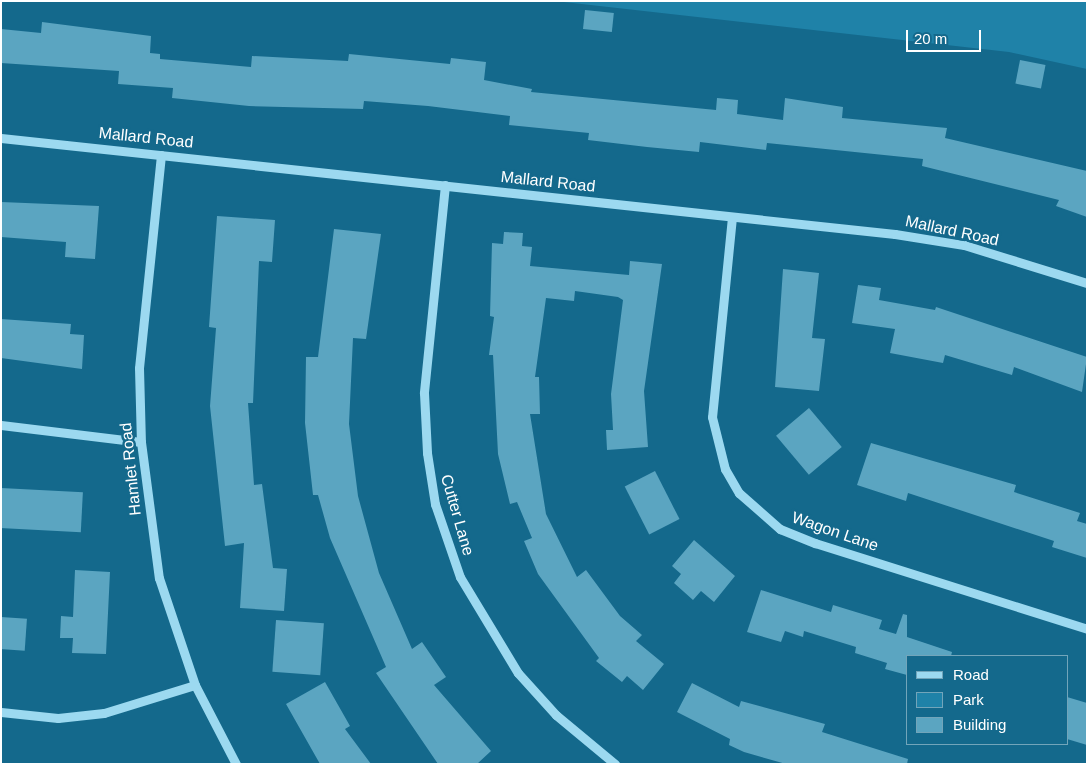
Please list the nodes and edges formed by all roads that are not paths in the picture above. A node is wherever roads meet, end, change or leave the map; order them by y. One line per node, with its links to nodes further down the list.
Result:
1 (1, 138): 2 (street, Mallard Road)
2 (160, 155): 3 (street, Mallard Road); 7 (street, Hamlet Road)
3 (445, 185): 4 (street, Mallard Road); 12 (street, Cutter Lane)
4 (732, 217): 5 (street, Mallard Road); 8 (street, Wagon Lane)
5 (1087, 283)
6 (1, 425): 7 (street)
7 (141, 442): 9 (street, Hamlet Road)
8 (1087, 629)
9 (195, 685): 10 (street); 11 (street, Hamlet Road)
10 (1, 712)
11 (236, 764)
12 (615, 764)

